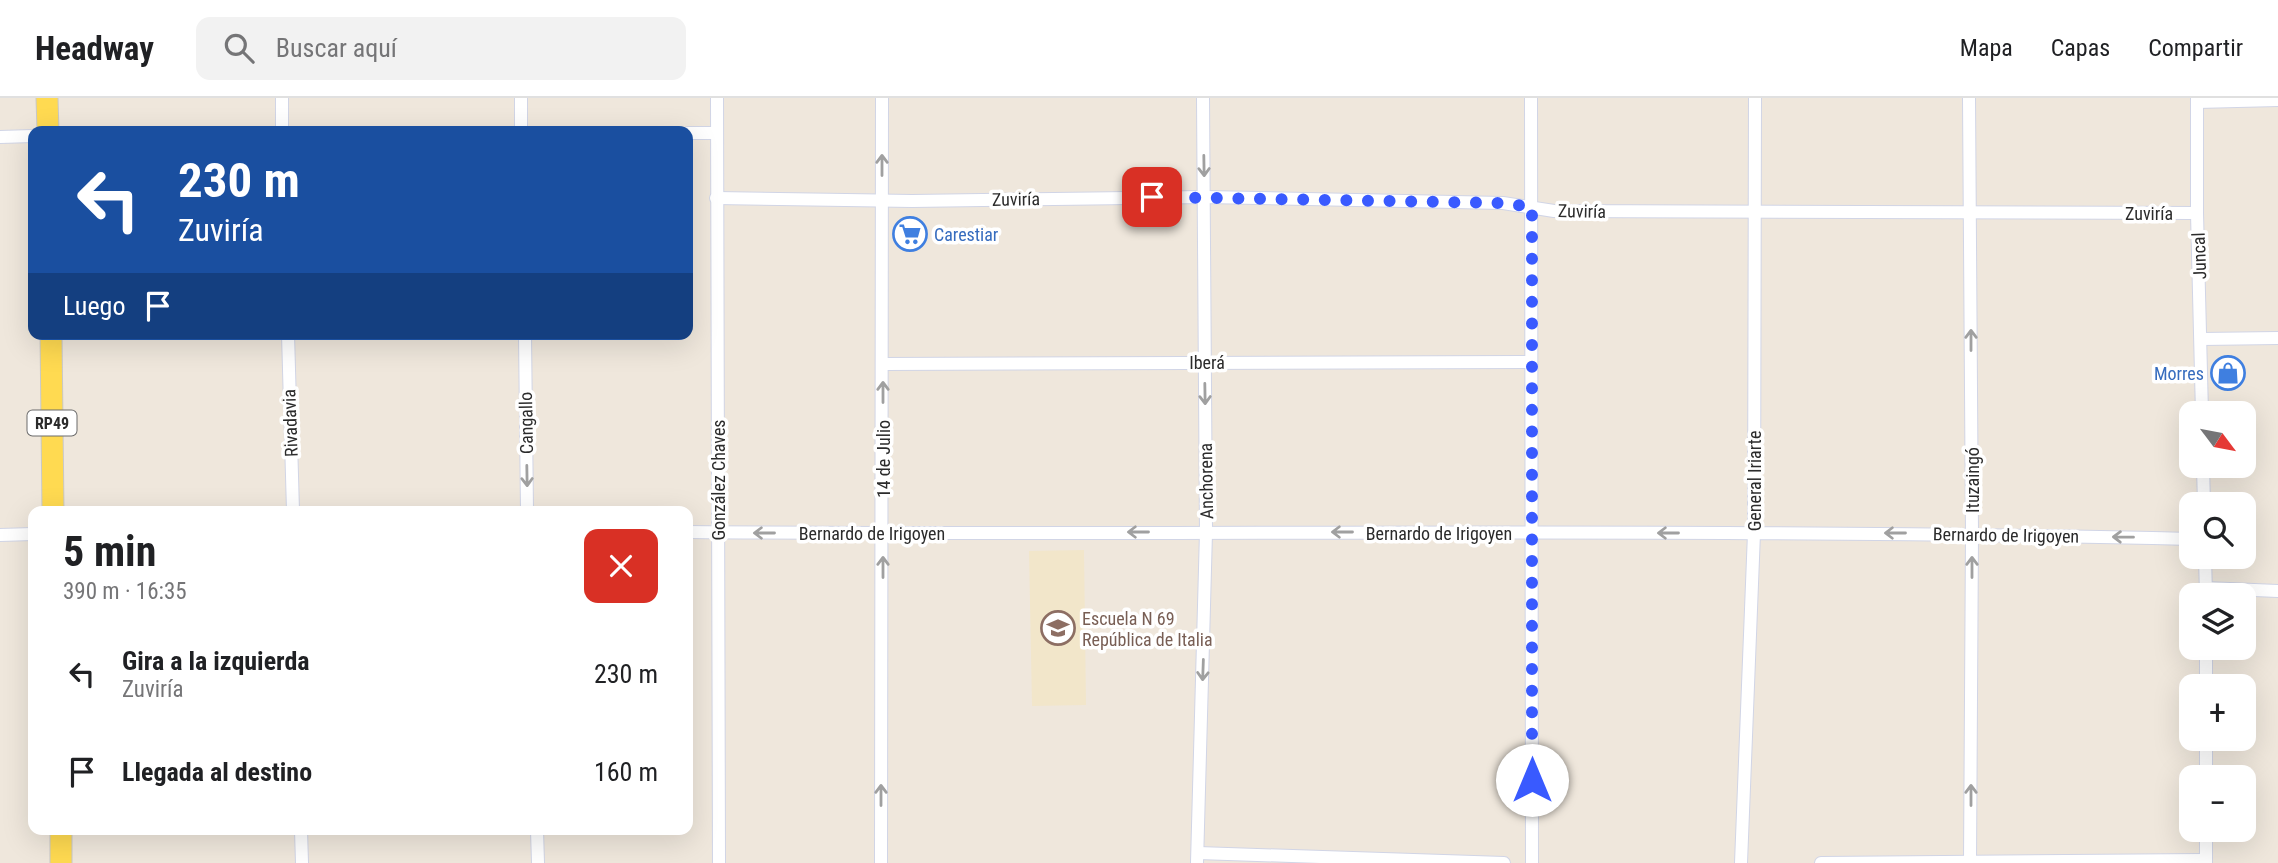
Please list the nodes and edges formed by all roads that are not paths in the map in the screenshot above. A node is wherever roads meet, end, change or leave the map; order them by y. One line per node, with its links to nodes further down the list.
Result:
1 (47, 98): 12 (main road)
2 (282, 98): 13 (street)
3 (521, 98): 14 (street)
4 (717, 98): 16 (street, González Chaves)
5 (882, 98): 21 (street, 14 de Julio, one-way to 5)
6 (1203, 98): 19 (street, Anchorena, one-way to 19)
7 (1531, 98): 22 (street)
8 (1755, 98): 23 (street, General Iriarte)
9 (1969, 98): 25 (street, Ituzaingó)
10 (2197, 100): 11 (street); 24 (street, Juncal)
11 (2278, 100)
12 (48, 126)
13 (282, 126)
14 (521, 126)
15 (693, 133): 16 (street)
16 (716, 133): 20 (street, González Chaves)
17 (28, 136): 18 (street)
18 (0, 137)
19 (1205, 197): 21 (street, Zuviría); 22 (street, Zuviría); 31 (street, Anchorena)
20 (716, 198): 21 (street, Zuviría); 40 (street, González Chaves)
21 (882, 200): 33 (street, 14 de Julio)
22 (1532, 207): 23 (street, Zuviría); 32 (street)
23 (1755, 213): 25 (street, Zuviría); 42 (street, General Iriarte)
24 (2197, 213): 25 (street, Zuviría); 27 (street, Juncal)
25 (1970, 214): 45 (street, Ituzaingó, one-way to 25)
26 (2278, 338): 27 (street)
27 (2201, 339): 34 (street, Juncal)
28 (51, 340): 35 (main road, RP49)
29 (288, 340): 36 (street, Rivadavia)
30 (525, 340): 37 (street, Cangallo, one-way to 37)
31 (1205, 361): 32 (street, Iberá); 33 (street, Iberá); 39 (street, Anchorena, one-way to 39)
32 (1530, 362): 41 (street)
33 (883, 364): 44 (street, 14 de Julio, one-way to 33)
34 (2203, 401)
35 (53, 506)
36 (293, 506)
37 (527, 506)
38 (693, 532): 40 (street, Bernardo de Irigoyen)
39 (1206, 532): 41 (street, Bernardo de Irigoyen, one-way to 39); 44 (street, Bernardo de Irigoyen, one-way to 44); 54 (street, Anchorena, one-way to 54)
40 (719, 533): 44 (street, Bernardo de Irigoyen, one-way to 40); 60 (street, González Chaves)
41 (1532, 533): 42 (street, Bernardo de Irigoyen, one-way to 41); 63 (street)
42 (1754, 533): 45 (street, Bernardo de Irigoyen, one-way to 42); 64 (street, General Iriarte)
43 (28, 534): 46 (street)
44 (883, 534): 61 (street, 14 de Julio, one-way to 44)
45 (1972, 534): 47 (street, Bernardo de Irigoyen, one-way to 45); 55 (street, Ituzaingó, one-way to 45)
46 (0, 535)
47 (2179, 539)
48 (2256, 590): 49 (street)
49 (2278, 590)
50 (61, 835): 57 (main road)
51 (301, 835): 58 (street)
52 (537, 835): 59 (street)
53 (2206, 842): 56 (street)
54 (1198, 858): 62 (street)
55 (1970, 862): 56 (street); 65 (street)
56 (2206, 862)
57 (61, 863)
58 (302, 863)
59 (538, 863)
60 (719, 863)
61 (881, 863)
62 (1504, 863)
63 (1532, 863)
64 (1741, 863)
65 (1821, 863)

